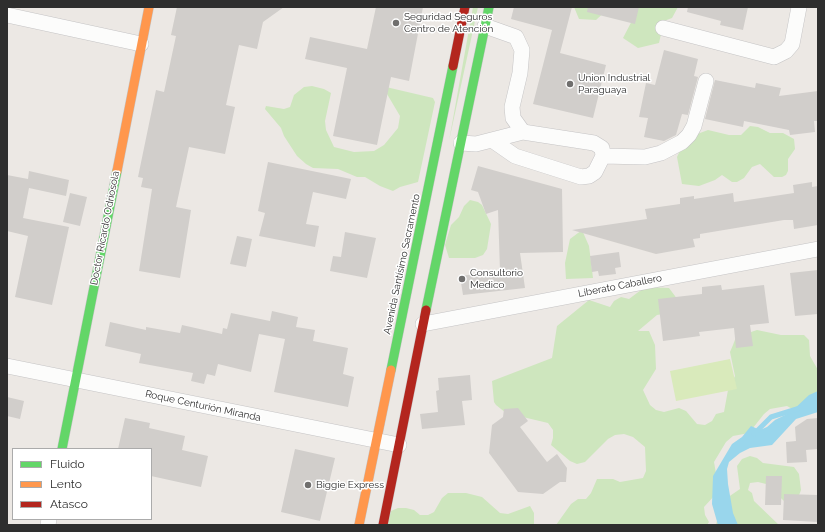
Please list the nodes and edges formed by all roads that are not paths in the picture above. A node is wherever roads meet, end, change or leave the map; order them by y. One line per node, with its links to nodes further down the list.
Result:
1 (148, 7): 8 (main road, Doctor Ricardo Odriosola)
2 (465, 7): 12 (main road, Avenida Santísimo Sacramento)
3 (489, 7): 6 (main road, Avenida Santísimo Sacramento)
4 (799, 7): 7 (street)
5 (7, 15): 8 (street)
6 (485, 26): 10 (street); 12 (main road, Avenida Santísimo Sacramento)
7 (663, 28)
8 (141, 44): 17 (main road, Doctor Ricardo Odriosola)
9 (706, 81): 13 (street)
10 (523, 132): 11 (street); 13 (street)
11 (492, 140): 12 (street); 13 (street)
12 (449, 143): 15 (main road, Avenida Santísimo Sacramento); 18 (main road, Avenida Santísimo Sacramento)
13 (603, 156)
14 (818, 249): 15 (street, Liberato Caballero)
15 (423, 324): 19 (main road, Avenida Santísimo Sacramento)
16 (7, 366): 17 (street, Roque Centurión Miranda)
17 (75, 380): 18 (street, Roque Centurión Miranda); 20 (main road, Doctor Ricardo Odriosola)
18 (376, 441): 19 (street, Roque Centurión Miranda); 21 (main road, Avenida Santísimo Sacramento)
19 (399, 445): 22 (main road, Avenida Santísimo Sacramento)
20 (62, 448)
21 (359, 525)
22 (383, 525)

